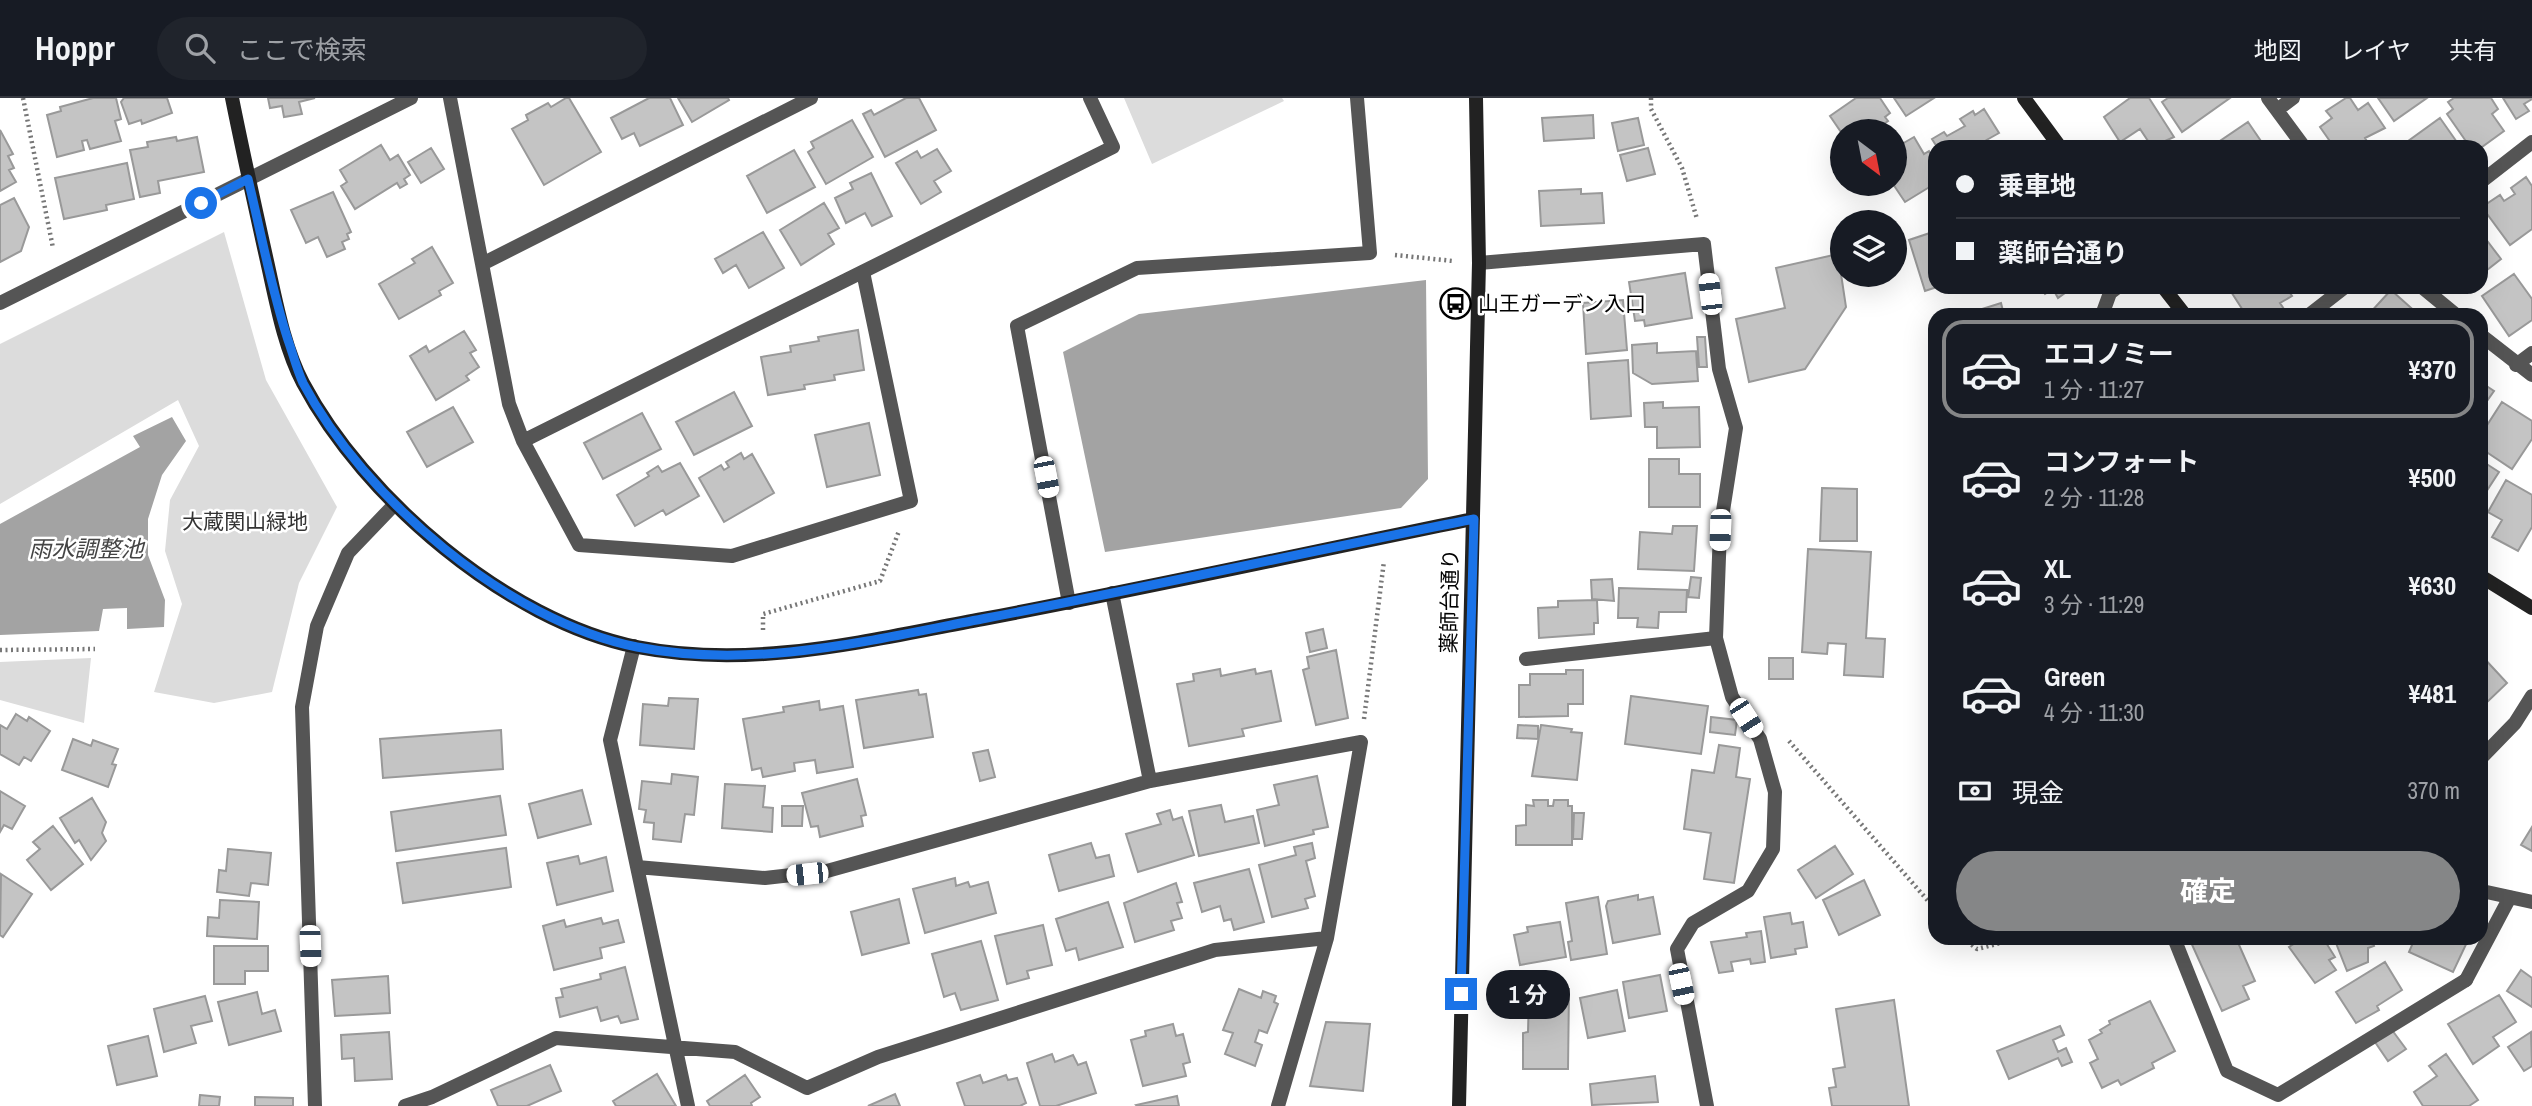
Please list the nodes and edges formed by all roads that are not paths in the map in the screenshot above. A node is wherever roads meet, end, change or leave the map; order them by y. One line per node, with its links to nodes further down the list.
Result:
1 (232, 98): 15 (street)
2 (411, 98): 15 (street)
3 (450, 98): 17 (street)
4 (811, 98): 17 (street)
5 (1090, 98): 18 (street)
6 (1357, 98): 35 (street)
7 (1476, 98): 16 (street, 薬師台通り)
8 (2024, 98): 11 (street)
9 (2293, 98): 10 (street)
10 (2273, 104): 12 (street)
11 (2055, 140)
12 (2299, 140)
13 (2532, 142): 14 (street)
14 (2488, 176)
15 (248, 179): 22 (street); 31 (street)
16 (1479, 263): 32 (street, 薬師台通り); 37 (street)
17 (482, 264): 30 (street)
18 (863, 272): 30 (street); 30 (street)
19 (2168, 294): 23 (street)
20 (2336, 294): 24 (street)
21 (2430, 294): 25 (street)
22 (0, 303)
23 (2180, 308)
24 (2318, 308)
25 (2448, 308)
26 (2488, 341): 28 (street)
27 (2532, 353): 28 (street)
28 (2516, 365): 29 (street)
29 (2532, 375)
30 (523, 441)
31 (394, 505): 38 (street); 52 (street)
32 (1474, 519): 34 (street); 56 (street, 薬師台通り)
33 (2488, 581): 36 (street)
34 (1112, 593): 35 (street); 42 (street)
35 (1069, 603): 38 (street)
36 (2532, 608)
37 (1716, 638): 39 (street); 57 (street)
38 (634, 646): 43 (street)
39 (1526, 659)
40 (2532, 696): 41 (street)
41 (2488, 751)
42 (1150, 781): 43 (street); 47 (street)
43 (637, 867): 51 (street)
44 (2488, 892): 45 (street)
45 (2510, 897): 46 (street); 48 (street)
46 (2532, 902)
47 (1327, 938): 51 (street); 55 (street)
48 (2488, 938)
49 (2177, 945): 50 (street)
50 (2485, 945)
51 (676, 1046): 53 (street); 54 (street)
52 (315, 1106)
53 (405, 1106)
54 (688, 1106)
55 (1278, 1106)
56 (1459, 1106)
57 (1707, 1106)

